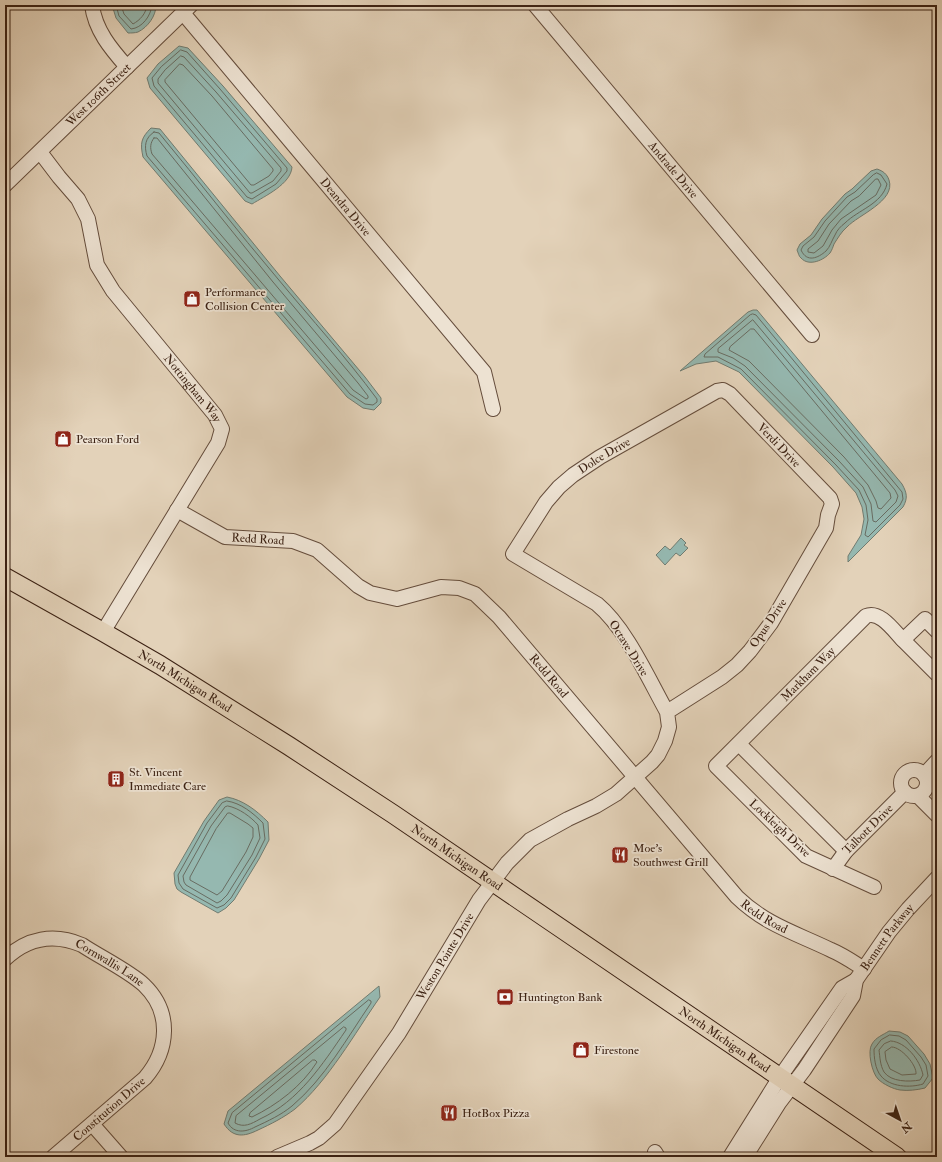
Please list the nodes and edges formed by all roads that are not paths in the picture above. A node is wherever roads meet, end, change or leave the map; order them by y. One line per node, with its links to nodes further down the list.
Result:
1 (92, 5): 4 (street)
2 (535, 5): 7 (street, Andrade Drive)
3 (187, 9): 4 (street, West 106th Street); 9 (street, Deandra Drive)
4 (127, 67): 5 (street, West 106th Street)
5 (40, 152): 6 (street, West 106th Street); 11 (street, Nottingham Way)
6 (5, 185)
7 (812, 335)
8 (723, 390): 10 (street, Verdi Drive); 12 (street, Dolce Drive)
9 (493, 409)
10 (832, 504): 18 (street, Opus Drive)
11 (177, 510): 15 (street, Nottingham Way); 22 (street, Redd Road)
12 (513, 554): 18 (street, Octave Drive)
13 (5, 577): 15 (main road, North Michigan Road)
14 (937, 631): 16 (street)
15 (103, 632): 29 (main road, North Michigan Road)
16 (903, 640): 17 (street, Markham Way); 19 (street, Markham Way)
17 (937, 674)
18 (667, 712): 22 (street, Octave Drive)
19 (739, 744): 21 (street, Markham Way); 26 (street)
20 (937, 761): 23 (street, Talbott Drive)
21 (716, 766): 27 (street, Lockleigh Drive)
22 (636, 778): 29 (street, Weston Pointe Drive); 32 (street, Redd Road)
23 (919, 787): 24 (street); 25 (street); 26 (street, Talbott Drive)
24 (937, 796)
25 (937, 815)
26 (846, 851): 27 (street, Talbott Drive)
27 (833, 869): 30 (street, Lockleigh Drive)
28 (937, 878): 32 (street, Bennett Parkway)
29 (493, 882): 34 (main road, North Michigan Road); 38 (street, Weston Pointe Drive)
30 (874, 887)
31 (5, 959): 33 (street, Cornwallis Lane)
32 (860, 974): 34 (street, Bennett Parkway)
33 (160, 1056): 35 (street, Constitution Drive)
34 (786, 1082): 39 (street); 40 (street); 41 (main road, North Michigan Road)
35 (92, 1124): 36 (street, Constitution Drive); 37 (street)
36 (53, 1157)
37 (120, 1157)
38 (277, 1157)
39 (730, 1157)
40 (745, 1157)
41 (897, 1157)

